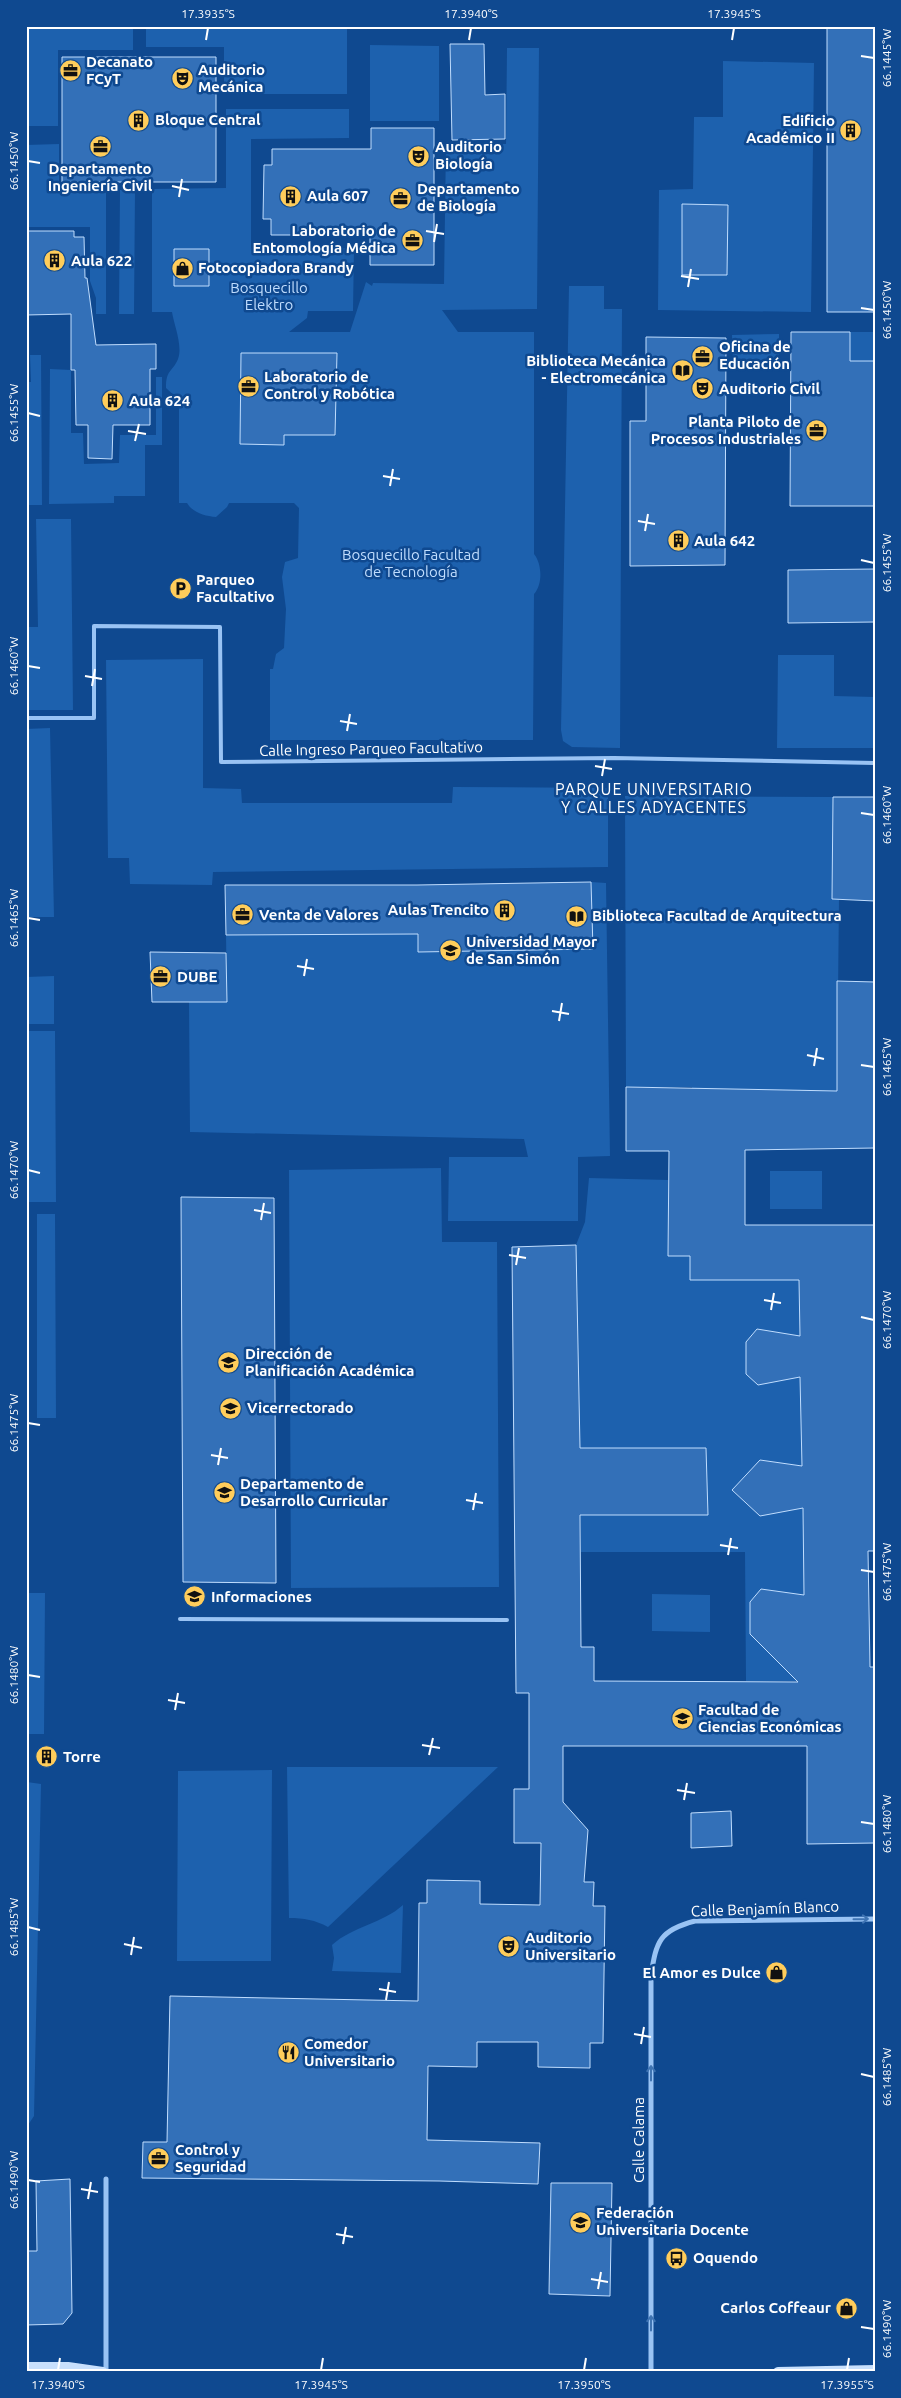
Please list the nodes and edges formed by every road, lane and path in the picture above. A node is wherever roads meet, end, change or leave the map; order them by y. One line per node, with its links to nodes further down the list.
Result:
1 (26, 718): 2 (lane, Calle Ingreso Parqueo Facultativo)
2 (875, 763)
3 (180, 1619): 4 (lane)
4 (507, 1620)
5 (875, 1919): 6 (street, Calle Benjamín Blanco, one-way to 5)
6 (661, 1940): 11 (street, Calle Calama, one-way to 6)
7 (106, 2179): 10 (street)
8 (26, 2367): 10 (main road)
9 (875, 2370): 12 (main road)
10 (104, 2372)
11 (651, 2372)
12 (778, 2372)

